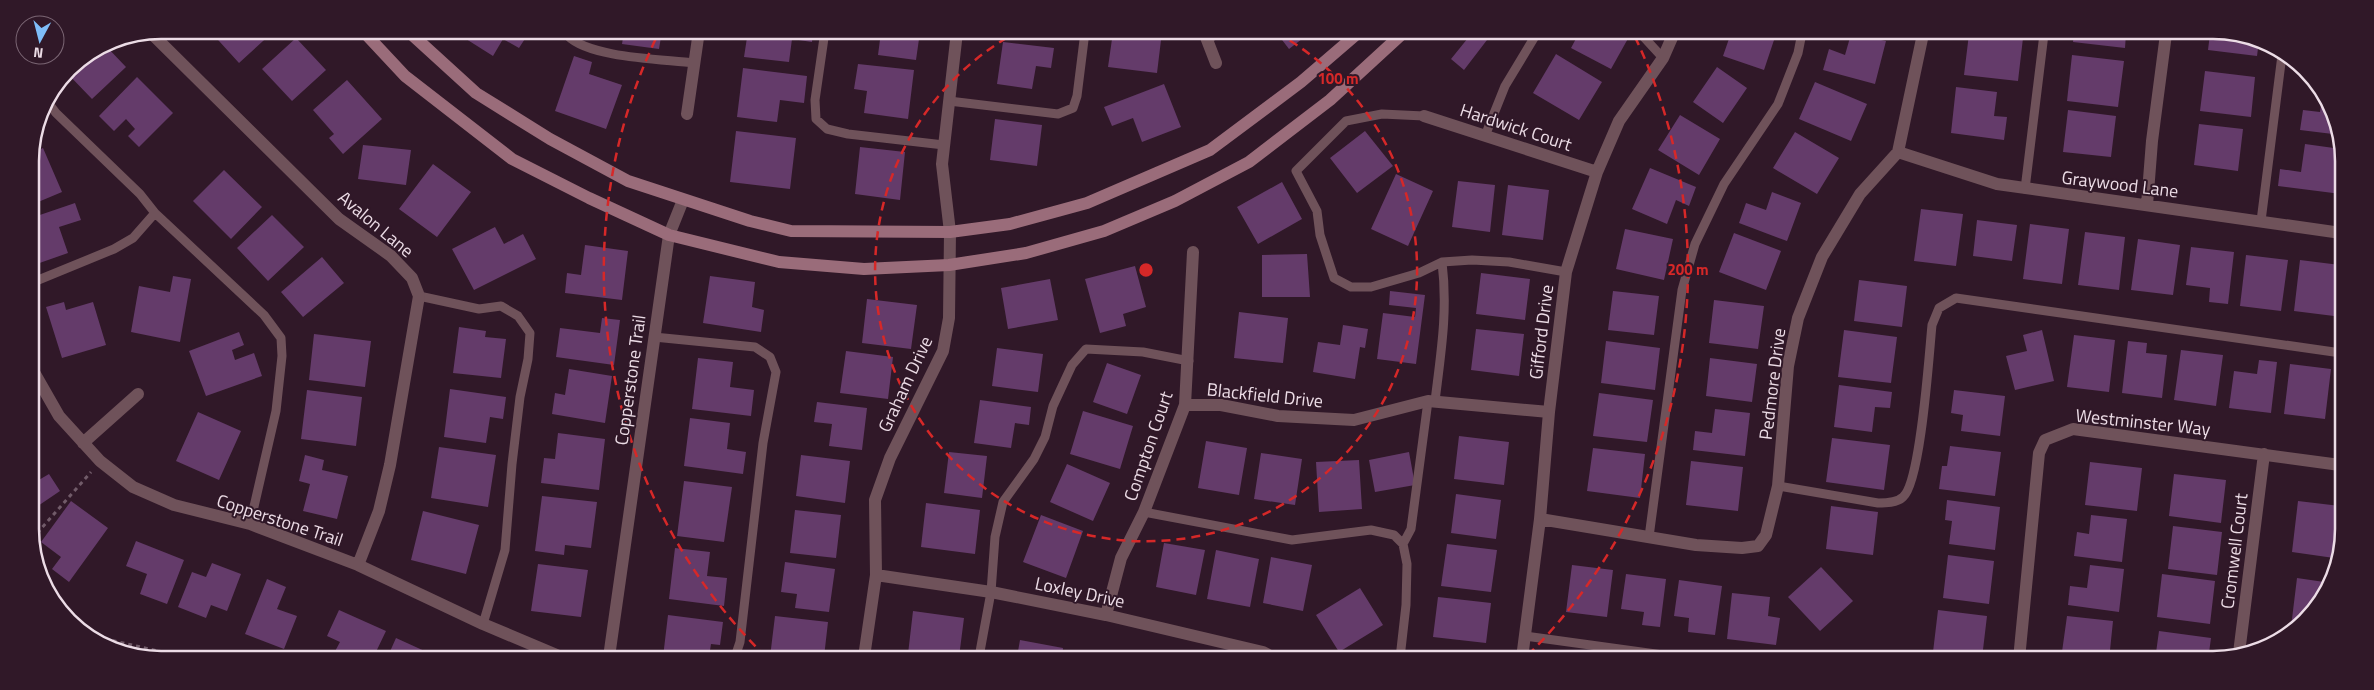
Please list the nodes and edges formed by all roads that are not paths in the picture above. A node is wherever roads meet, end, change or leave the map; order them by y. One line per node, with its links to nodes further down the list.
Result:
1 (157, 39): 44 (street, Avalon Lane)
2 (370, 39): 38 (street)
3 (418, 39): 32 (street)
4 (571, 39): 21 (lane)
5 (698, 39): 21 (street)
6 (824, 39): 28 (lane)
7 (956, 39): 23 (street, Graham Drive)
8 (1085, 39): 23 (lane)
9 (1207, 39): 22 (street)
10 (1350, 39): 37 (street)
11 (1396, 39): 41 (street)
12 (1533, 39): 27 (lane)
13 (1646, 39): 19 (lane)
14 (1671, 39): 19 (street, Gifford Drive)
15 (1801, 39): 60 (lane)
16 (1922, 39): 29 (street)
17 (2043, 39): 31 (lane)
18 (2165, 39): 33 (street)
19 (1663, 58): 30 (street, Gifford Drive)
20 (2281, 60): 35 (lane)
21 (694, 63): 25 (street)
22 (1216, 63)
23 (949, 101): 28 (street, Graham Drive)
24 (51, 107): 34 (lane)
25 (687, 114)
26 (1424, 116): 27 (street, Hardwick Court); 40 (lane)
27 (1485, 136): 30 (street, Hardwick Court)
28 (944, 145): 37 (street, Graham Drive)
29 (1898, 152): 31 (street, Graywood Lane); 56 (street, Pedmore Drive)
30 (1597, 172): 42 (street, Gifford Drive)
31 (2025, 189): 33 (street, Graywood Lane)
32 (683, 200): 37 (street); 38 (street, Copperstone Trail)
33 (2147, 205): 35 (street, Graywood Lane)
34 (155, 213): 43 (lane); 59 (lane)
35 (2260, 221): 36 (street, Graywood Lane)
36 (2335, 231)
37 (950, 232): 41 (street, Graham Drive)
38 (669, 235): 41 (street); 45 (street, Copperstone Trail)
39 (1193, 252): 47 (street, Compton Court)
40 (1442, 262): 42 (lane); 50 (lane)
41 (949, 265): 63 (street, Graham Drive)
42 (1566, 272): 52 (street, Gifford Drive)
43 (39, 280)
44 (419, 296): 62 (street); 66 (lane)
45 (654, 337): 70 (street, Copperstone Trail); 71 (lane)
46 (2335, 352): 56 (lane)
47 (1189, 362): 51 (street, Compton Court); 64 (lane)
48 (39, 380): 53 (street, Copperstone Trail)
49 (138, 394): 53 (street)
50 (1432, 401): 51 (street, Blackfield Drive); 52 (street, Blackfield Drive); 61 (lane)
51 (1185, 405): 57 (street, Compton Court)
52 (1549, 412): 58 (street, Gifford Drive)
53 (83, 443): 59 (street, Copperstone Trail)
54 (2264, 454): 55 (street, Westminster Way); 68 (street, Cromwell Court); 78 (street, Westminster Way)
55 (2335, 464)
56 (1778, 486): 60 (street, Pedmore Drive)
57 (1144, 512): 61 (lane); 65 (street, Compton Court)
58 (1540, 519): 60 (street, Pedmore Drive); 67 (street, Gifford Drive)
59 (250, 524): 62 (street, Copperstone Trail)
60 (1649, 537)
61 (1403, 544): 75 (lane)
62 (358, 564): 66 (street, Copperstone Trail)
63 (876, 575): 64 (street, Loxley Drive); 72 (street, Graham Drive)
64 (991, 592): 65 (street, Loxley Drive); 73 (lane)
65 (1106, 614): 74 (street, Loxley Drive)
66 (483, 624): 69 (street, Copperstone Trail)
67 (1525, 636): 76 (street, Gifford Drive); 77 (lane)
68 (2240, 648)
69 (547, 651)
70 (610, 651)
71 (738, 651)
72 (865, 651)
73 (980, 651)
74 (1259, 651)
75 (1401, 651)
76 (1523, 651)
77 (1634, 651)
78 (2020, 651)

